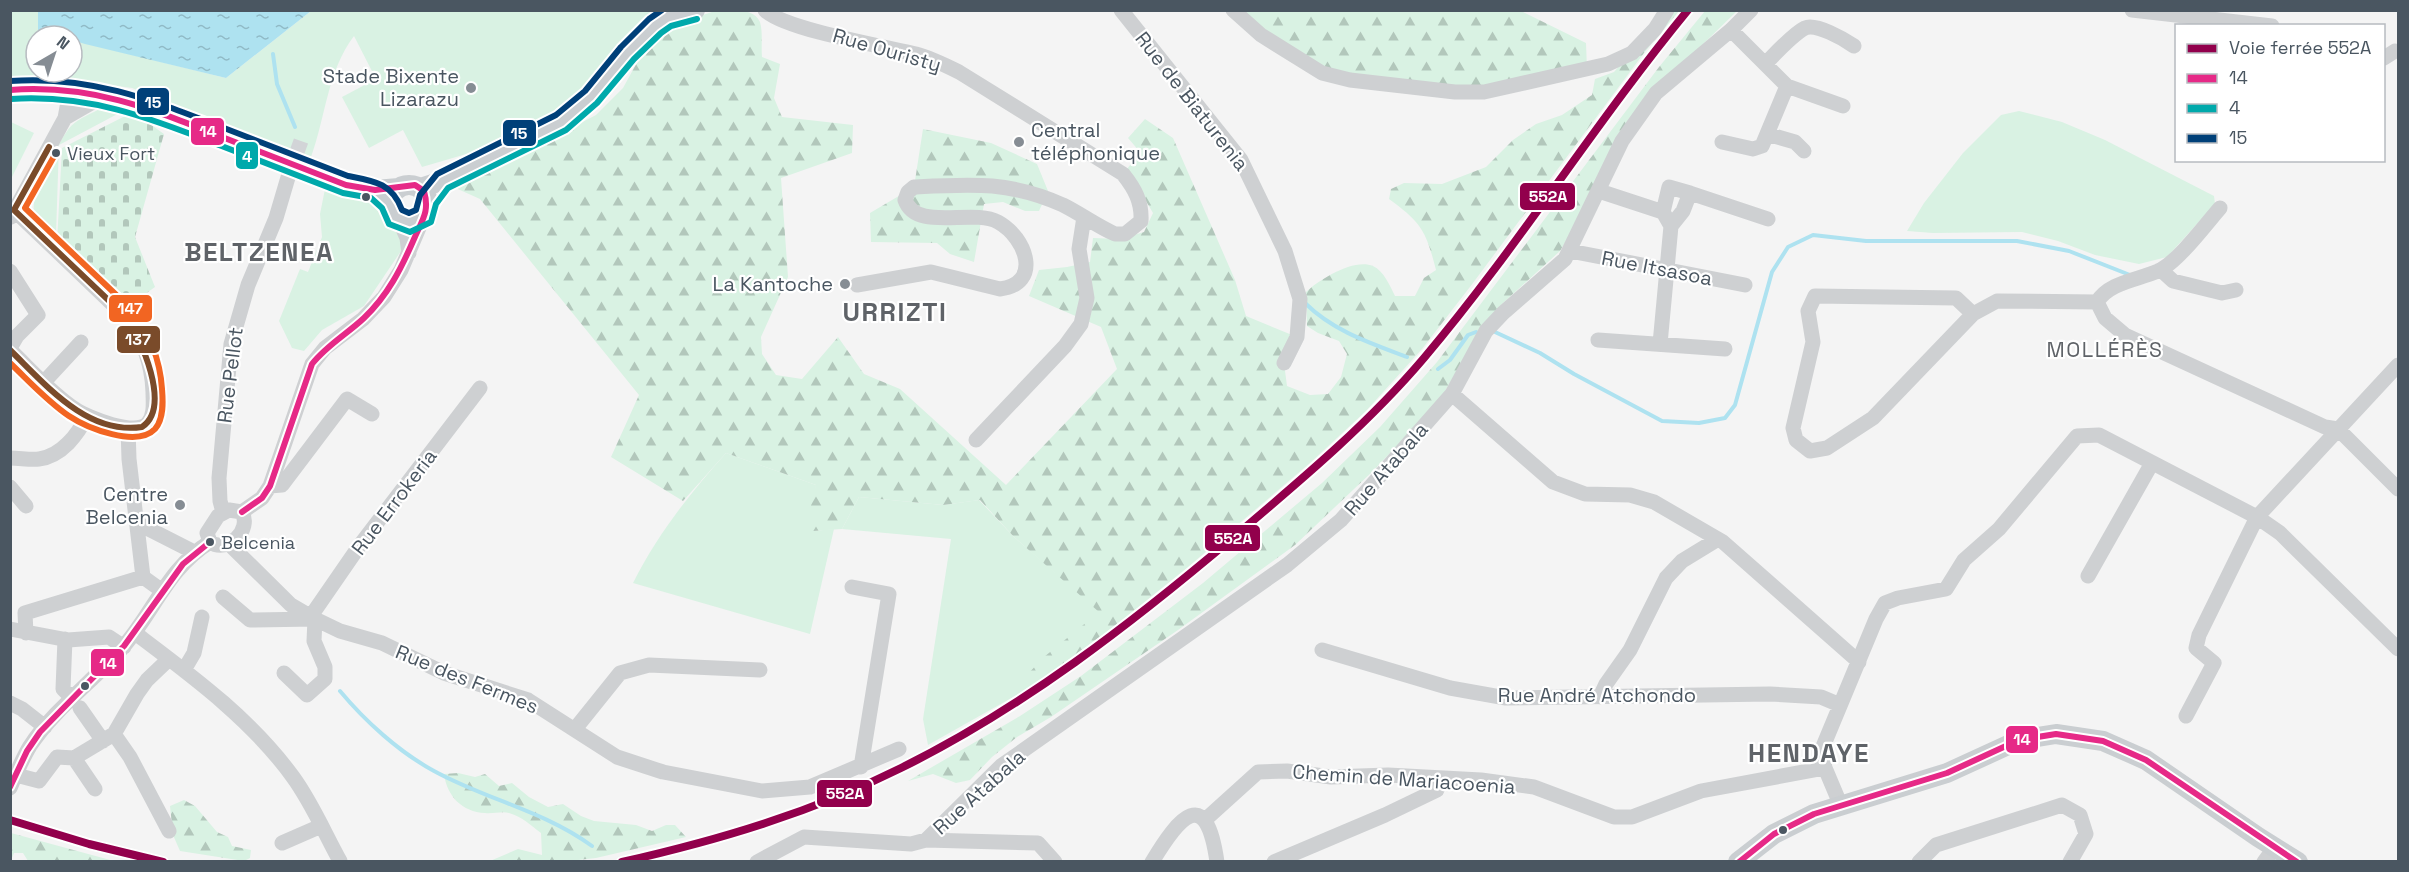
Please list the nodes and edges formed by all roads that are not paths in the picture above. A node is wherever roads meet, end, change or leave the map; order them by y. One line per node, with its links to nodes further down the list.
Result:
1 (694, 10): 25 (main road)
2 (765, 10): 29 (street, Rue Ouristy)
3 (1121, 10): 47 (street, Rue de Biaturenia)
4 (1233, 10): 5 (street)
5 (1667, 10)
6 (1751, 10): 9 (street, Rue Atabala)
7 (2132, 10): 8 (street)
8 (2254, 24)
9 (1731, 30): 11 (street); 22 (street, Rue Atabala)
10 (1854, 46): 11 (street)
11 (1765, 63): 12 (street)
12 (1787, 86): 16 (street); 18 (street)
13 (10, 90): 14 (main road)
14 (70, 91): 15 (main road); 17 (street)
15 (105, 96): 17 (street); 24 (main road)
16 (1843, 106)
17 (65, 118): 28 (street)
18 (1767, 134): 19 (street); 20 (street)
19 (1722, 142)
20 (1804, 151)
21 (289, 174): 63 (street, Rue Pellot)
22 (1599, 191): 27 (street); 32 (street, Rue Atabala)
23 (1690, 193): 27 (street); 30 (street); 31 (street)
24 (390, 200): 25 (main road); 25 (main road); 33 (street)
25 (424, 201): 33 (street)
26 (2220, 208): 35 (street)
27 (1663, 212): 31 (street)
28 (12, 214): 54 (street)
29 (1084, 217): 37 (street, Rue Ouristy); 56 (street)
30 (1768, 219)
31 (1671, 226): 34 (street)
32 (1570, 250): 34 (street, Rue Itsasoa); 51 (street, Rue Atabala)
33 (409, 253): 59 (street)
34 (1667, 270): 38 (street, Rue Itsasoa); 44 (street)
35 (2161, 270): 39 (street); 40 (street)
36 (10, 271): 45 (street)
37 (857, 285)
38 (1745, 285)
39 (2236, 290)
40 (2097, 302): 41 (street); 55 (street)
41 (1973, 314): 41 (street)
42 (1598, 340): 44 (street)
43 (81, 342): 49 (street)
44 (1660, 344): 46 (street)
45 (10, 349): 49 (street)
46 (1725, 349)
47 (1284, 363)
48 (2398, 365): 55 (street)
49 (44, 382): 53 (street)
50 (480, 388): 77 (street, Rue Errokeria)
51 (1452, 394): 67 (street); 108 (street, Rue Atabala)
52 (372, 414): 59 (street)
53 (87, 416): 54 (street); 57 (street)
54 (128, 428): 66 (street)
55 (2338, 429): 61 (street); 65 (street)
56 (976, 440)
57 (10, 458)
58 (2152, 463): 65 (street); 71 (street); 85 (street)
59 (270, 486): 64 (street)
60 (10, 487): 62 (street)
61 (2398, 489)
62 (26, 506)
63 (223, 512): 64 (street); 68 (street)
64 (242, 512): 69 (street)
65 (2257, 517): 82 (street); 93 (street)
66 (137, 523): 70 (street); 72 (street)
67 (1718, 538): 85 (street); 89 (street)
68 (210, 542): 69 (street); 70 (street)
69 (229, 544): 77 (street, Rue des Fermes)
70 (194, 552): 74 (street)
71 (2088, 576)
72 (143, 577): 74 (street); 78 (street)
73 (852, 587): 99 (street)
74 (161, 590): 79 (street)
75 (223, 597): 77 (street)
76 (202, 617): 86 (street)
77 (313, 618): 88 (street); 95 (street, Rue des Fermes)
78 (18, 631): 80 (street)
79 (135, 633): 81 (street); 84 (street)
80 (64, 639): 81 (street); 90 (street)
81 (124, 647): 90 (street)
82 (2398, 650)
83 (1322, 651): 89 (street, Rue André Atchondo)
84 (169, 659): 86 (street); 96 (street)
85 (1859, 662): 92 (street)
86 (184, 670): 106 (street)
87 (760, 670): 95 (street)
88 (284, 673)
89 (1600, 697): 92 (street, Rue André Atchondo)
90 (76, 703): 94 (street); 96 (street)
91 (10, 704): 94 (street)
92 (1840, 705): 100 (street)
93 (2186, 716)
94 (45, 727): 102 (street)
95 (575, 729): 99 (street, Rue des Fermes)
96 (108, 738): 98 (street); 107 (street)
97 (899, 749): 99 (street, Rue des Fermes)
98 (74, 758): 102 (street); 103 (street)
99 (861, 767)
100 (1825, 768): 101 (street, Chemin de Mariacoenia); 104 (street)
101 (1440, 778): 105 (street, Chemin de Mariacoenia); 116 (street)
102 (13, 781)
103 (95, 789)
104 (1841, 806): 110 (main road); 117 (main road)
105 (1206, 819): 114 (street); 115 (street)
106 (321, 826): 109 (street); 111 (street)
107 (169, 831)
108 (926, 840): 112 (street); 113 (street)
109 (282, 843)
110 (2269, 854): 120 (main road)
111 (340, 861)
112 (757, 861)
113 (1055, 861)
114 (1152, 861)
115 (1217, 861)
116 (1274, 861)
117 (1737, 861)
118 (1919, 861): 119 (street)
119 (2070, 861)
120 (2298, 861)

